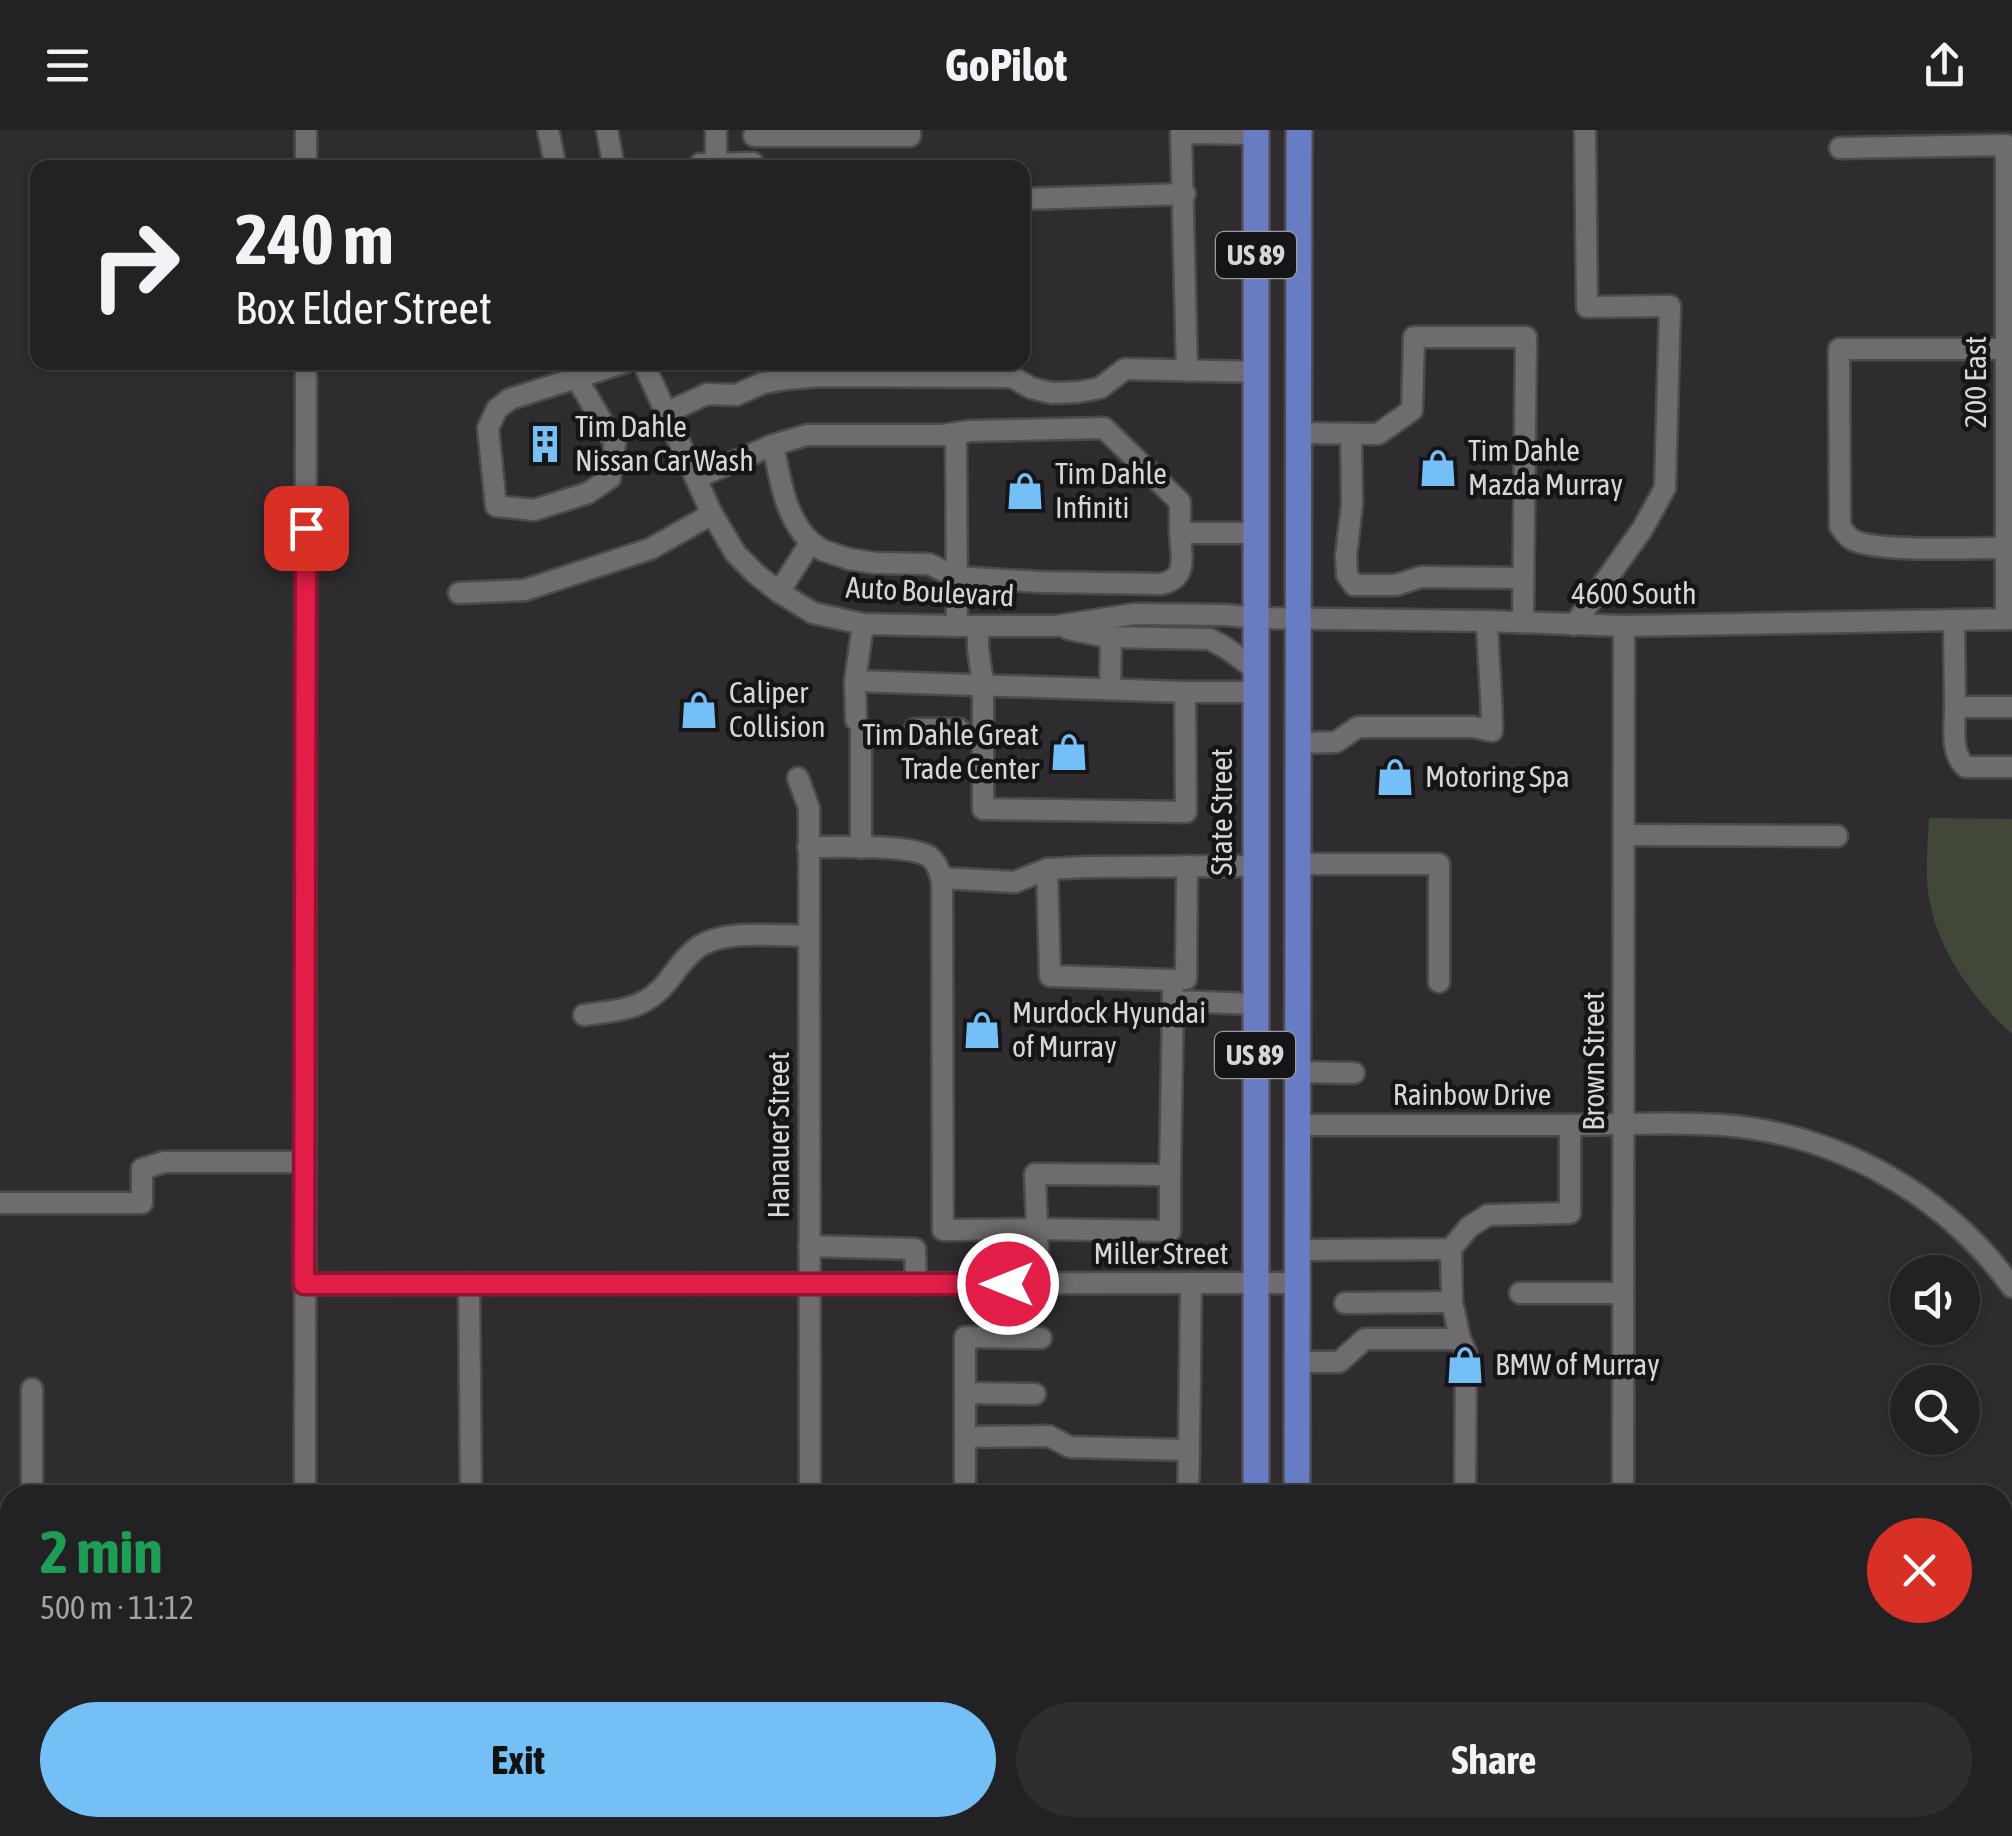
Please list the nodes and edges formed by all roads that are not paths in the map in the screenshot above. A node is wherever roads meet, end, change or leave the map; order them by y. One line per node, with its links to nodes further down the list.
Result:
1 (306, 130): 11 (street)
2 (548, 130): 12 (street)
3 (607, 130): 13 (street)
4 (716, 130): 14 (street)
5 (910, 130): 9 (street)
6 (1300, 130): 29 (main road, US 89)
7 (1585, 130): 50 (street)
8 (1256, 132): 16 (street); 25 (main road, State Street / US 89)
9 (754, 133): 15 (street)
10 (1840, 148): 18 (street, 200 East)
11 (306, 160)
12 (554, 160)
13 (613, 160)
14 (709, 160)
15 (753, 160)
16 (1184, 194): 17 (street); 24 (street)
17 (1030, 199)
18 (2006, 348): 32 (street, 200 East); 38 (street)
19 (306, 370): 86 (street)
20 (603, 370): 26 (street)
21 (647, 370): 27 (street, Auto Boulevard)
22 (816, 370): 27 (street)
23 (841, 370): 24 (street)
24 (1187, 370): 25 (street)
25 (1257, 372): 36 (main road, State Street / US 89)
26 (577, 379): 26 (street)
27 (666, 413): 33 (street, Auto Boulevard)
28 (956, 433): 31 (street); 35 (street); 39 (street)
29 (1299, 433): 30 (street); 44 (main road, US 89)
30 (1351, 434): 40 (street); 40 (street)
31 (773, 445): 33 (street); 37 (street)
32 (2009, 448): 38 (street, 200 East)
33 (696, 478): 34 (street, Auto Boulevard)
34 (712, 514): 41 (street, Auto Boulevard); 42 (street)
35 (1180, 533): 36 (street); 39 (street)
36 (1254, 533): 43 (main road, State Street / US 89)
37 (811, 542): 39 (street); 41 (street)
38 (2006, 548): 45 (street, 200 East)
39 (956, 577): 51 (street)
40 (1523, 578): 48 (street)
41 (779, 592): 49 (street, Auto Boulevard)
42 (459, 594)
43 (1255, 618): 44 (street, 4600 South); 52 (street, Auto Boulevard); 55 (main road, State Street / US 89)
44 (1299, 618): 47 (street, 4600 South); 64 (main road, US 89)
45 (2009, 619): 46 (street, 4600 South)
46 (1954, 620): 53 (street, 4600 South); 60 (street)
47 (1488, 621): 48 (street, 4600 South); 64 (street)
48 (1523, 622): 50 (street, 4600 South)
49 (862, 624): 51 (street, Auto Boulevard); 56 (street)
50 (1574, 624): 53 (street, 4600 South)
51 (968, 626): 52 (street, Auto Boulevard); 57 (street)
52 (1056, 626): 54 (street, Auto Boulevard)
53 (1624, 626): 67 (street, Brown Street)
54 (1111, 637): 55 (street, Auto Boulevard); 58 (street)
55 (1255, 680): 59 (street); 73 (main road, State Street / US 89)
56 (855, 681): 57 (street); 70 (street)
57 (983, 684): 58 (street); 59 (street)
58 (1110, 689): 59 (street)
59 (1185, 692)
60 (1955, 707): 61 (street); 65 (street)
61 (2012, 707)
62 (914, 729): 63 (street)
63 (960, 729)
64 (1299, 743): 71 (main road, US 89)
65 (2012, 767)
66 (798, 778): 69 (street, Hanauer Street)
67 (1624, 836): 68 (street); 85 (street, Brown Street)
68 (1837, 836)
69 (808, 847): 70 (street); 76 (street, Hanauer Street)
70 (862, 848): 75 (street)
71 (1298, 864): 77 (street); 81 (main road, US 89)
72 (1187, 866): 73 (street); 74 (street); 78 (street)
73 (1255, 866): 79 (main road, State Street / US 89)
74 (1047, 870): 75 (street); 78 (street)
75 (942, 878): 89 (street)
76 (808, 936): 80 (street); 90 (street, Hanauer Street)
77 (1439, 982)
78 (1173, 990): 79 (street); 87 (street)
79 (1255, 1004): 99 (main road, State Street / US 89)
80 (584, 1015)
81 (1298, 1072): 82 (street); 83 (main road, US 89)
82 (1354, 1072)
83 (1298, 1125): 84 (street, Rainbow Drive); 92 (main road, US 89)
84 (1570, 1125): 85 (street, Rainbow Drive); 91 (street)
85 (1624, 1125): 101 (street, Rainbow Drive); 103 (street, Brown Street)
86 (306, 1162): 88 (street); 95 (street)
87 (1170, 1175): 89 (street); 89 (street)
88 (0, 1203)
89 (1037, 1229): 97 (street)
90 (809, 1246): 94 (street, Hanauer Street); 96 (street)
91 (1451, 1249): 92 (street); 105 (street)
92 (1298, 1250): 100 (main road, US 89)
93 (468, 1283): 94 (street, Miller Street); 95 (street, Miller Street); 116 (street)
94 (809, 1283): 96 (street, Miller Street); 117 (street, Hanauer Street)
95 (304, 1284): 115 (street)
96 (916, 1284): 97 (street, Miller Street)
97 (1039, 1284): 98 (street, Miller Street)
98 (1191, 1284): 99 (street, Miller Street); 113 (street)
99 (1255, 1284): 100 (street, Miller Street); 120 (main road, State Street / US 89)
100 (1298, 1284): 108 (main road, US 89)
101 (2012, 1286)
102 (1520, 1293): 103 (street)
103 (1624, 1293): 123 (street, Brown Street)
104 (1345, 1302): 105 (street)
105 (1452, 1302): 107 (street)
106 (1042, 1338): 110 (street)
107 (1460, 1339): 108 (street); 122 (street)
108 (1298, 1362): 121 (main road, US 89)
109 (32, 1389): 114 (street)
110 (965, 1393): 111 (street); 112 (street)
111 (1035, 1394)
112 (965, 1437): 113 (street); 118 (street)
113 (1189, 1450): 119 (street)
114 (32, 1485)
115 (305, 1485)
116 (471, 1485)
117 (810, 1485)
118 (965, 1485)
119 (1188, 1485)
120 (1256, 1485)
121 (1298, 1485)
122 (1466, 1485)
123 (1623, 1485)

